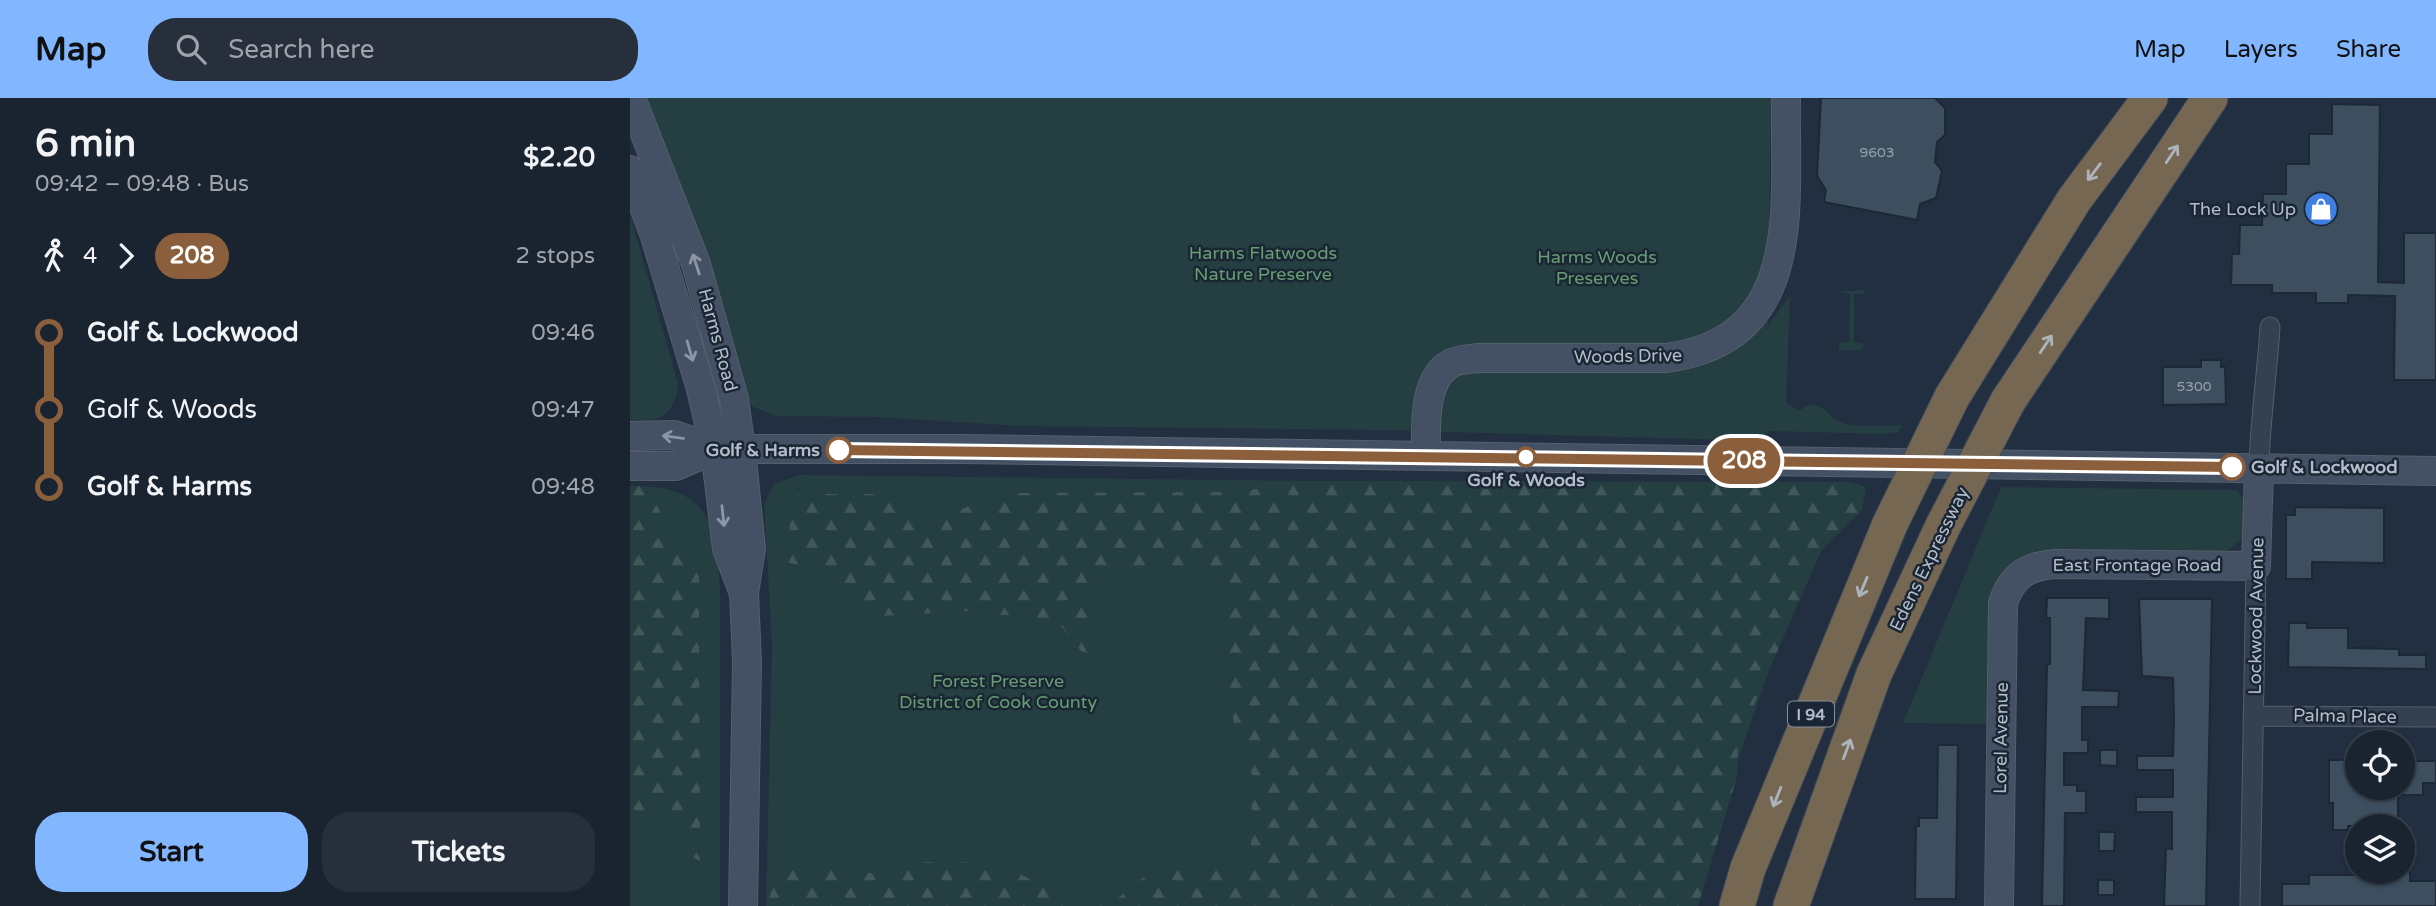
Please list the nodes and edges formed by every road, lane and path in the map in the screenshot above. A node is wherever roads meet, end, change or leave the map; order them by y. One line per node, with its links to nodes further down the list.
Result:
1 (631, 98): 8 (main road, Harms Road, one-way to 1)
2 (1786, 98): 9 (main road, Woods Drive)
3 (2150, 98): 18 (highway, I 94, one-way to 18, bridge)
4 (2210, 98): 19 (highway, Edens Expressway / I 94, one-way to 4, bridge)
5 (630, 170): 8 (main road, Harms Road, one-way to 8)
6 (2270, 327): 11 (street, Lockwood Avenue)
7 (630, 436): 8 (main road, one-way to 7)
8 (728, 449): 9 (main road); 10 (main road); 17 (main road, Harms Road)
9 (1426, 456): 11 (main road)
10 (630, 466)
11 (2259, 468): 12 (main road); 13 (main road, Lockwood Avenue)
12 (2436, 471)
13 (2256, 566): 14 (main road, East Frontage Road); 15 (street, Lockwood Avenue)
14 (2019, 574): 20 (main road, Lorel Avenue)
15 (2253, 716): 16 (street, Palma Place); 21 (street, Lockwood Avenue)
16 (2436, 717)
17 (743, 906)
18 (1737, 906)
19 (1791, 906)
20 (1998, 906)
21 (2250, 906)

